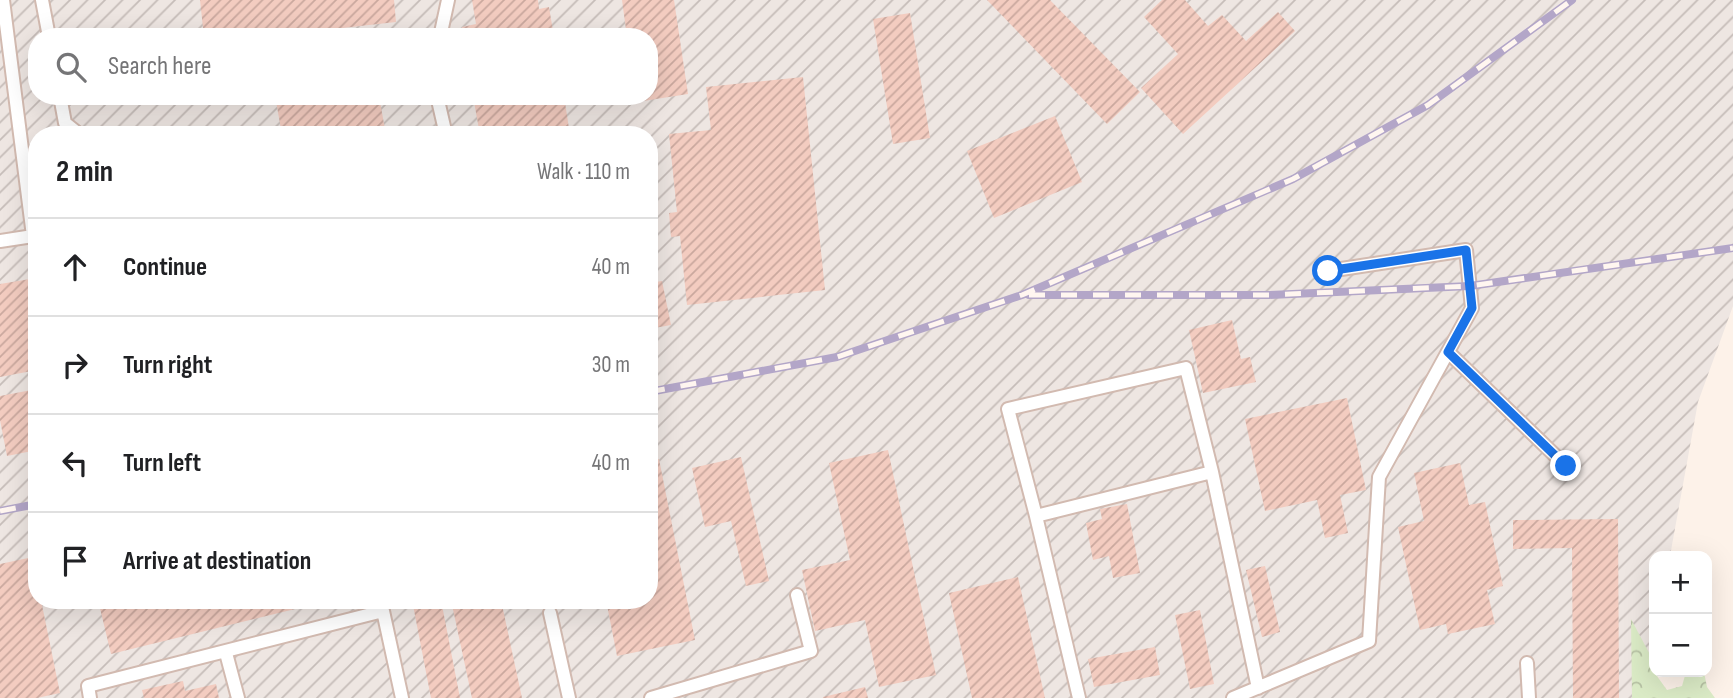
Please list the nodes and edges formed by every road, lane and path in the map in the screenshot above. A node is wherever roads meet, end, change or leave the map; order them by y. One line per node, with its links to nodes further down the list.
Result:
1 (3, 0): 10 (lane)
2 (42, 0): 4 (lane)
3 (448, 0): 5 (lane)
4 (47, 28)
5 (442, 28)
6 (62, 105): 8 (lane)
7 (439, 105): 9 (lane)
8 (69, 126)
9 (444, 126)
10 (28, 197)
11 (28, 237): 12 (lane)
12 (0, 241)
13 (1328, 271): 14 (lane)
14 (1448, 352): 15 (lane); 22 (lane)
15 (1566, 466)
16 (1212, 472): 17 (lane); 17 (lane); 22 (lane)
17 (1036, 516): 28 (lane)
18 (797, 595): 27 (lane)
19 (550, 613): 26 (lane)
20 (226, 653): 23 (lane); 24 (lane); 25 (lane)
21 (1527, 663): 30 (lane)
22 (1258, 688): 29 (lane)
23 (90, 698)
24 (238, 698)
25 (402, 698)
26 (569, 698)
27 (651, 698)
28 (1079, 698)
29 (1233, 698)
30 (1529, 698)

